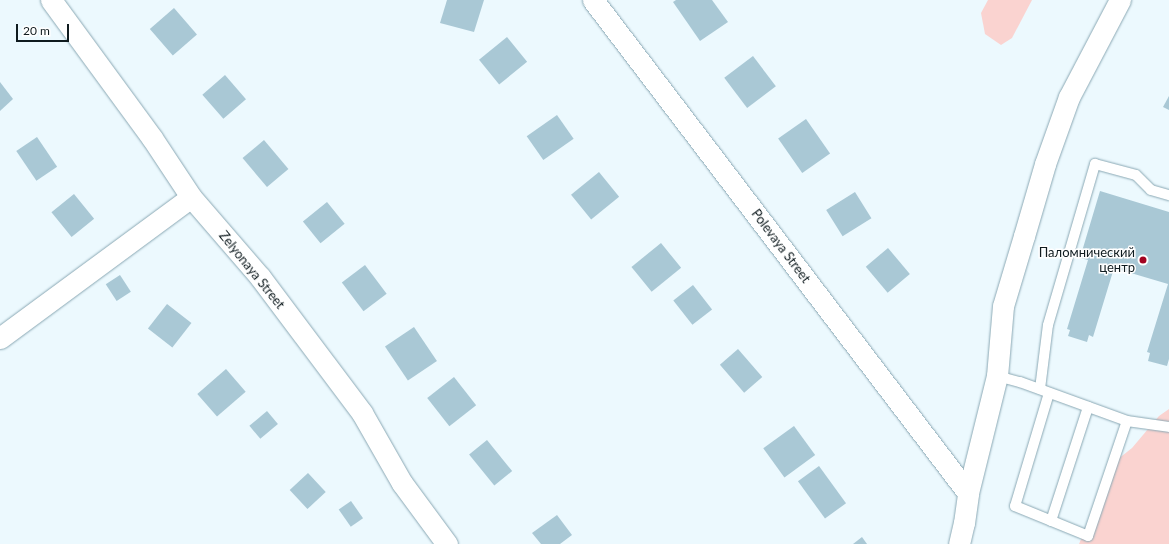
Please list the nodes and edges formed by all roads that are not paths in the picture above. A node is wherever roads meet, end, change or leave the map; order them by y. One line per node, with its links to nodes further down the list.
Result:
1 (51, 0): 5 (street, Zelyonaya Street)
2 (593, 0): 12 (street, Polevaya Street)
3 (1120, 0): 7 (street)
4 (1169, 195): 8 (lane)
5 (191, 197): 6 (street); 14 (street, Zelyonaya Street)
6 (0, 338)
7 (997, 376): 8 (lane); 12 (street)
8 (1044, 391): 9 (lane); 13 (lane)
9 (1088, 407): 10 (lane); 13 (lane)
10 (1127, 421): 11 (lane); 13 (lane)
11 (1169, 427)
12 (968, 493): 15 (street)
13 (1051, 521)
14 (447, 544)
15 (959, 544)

